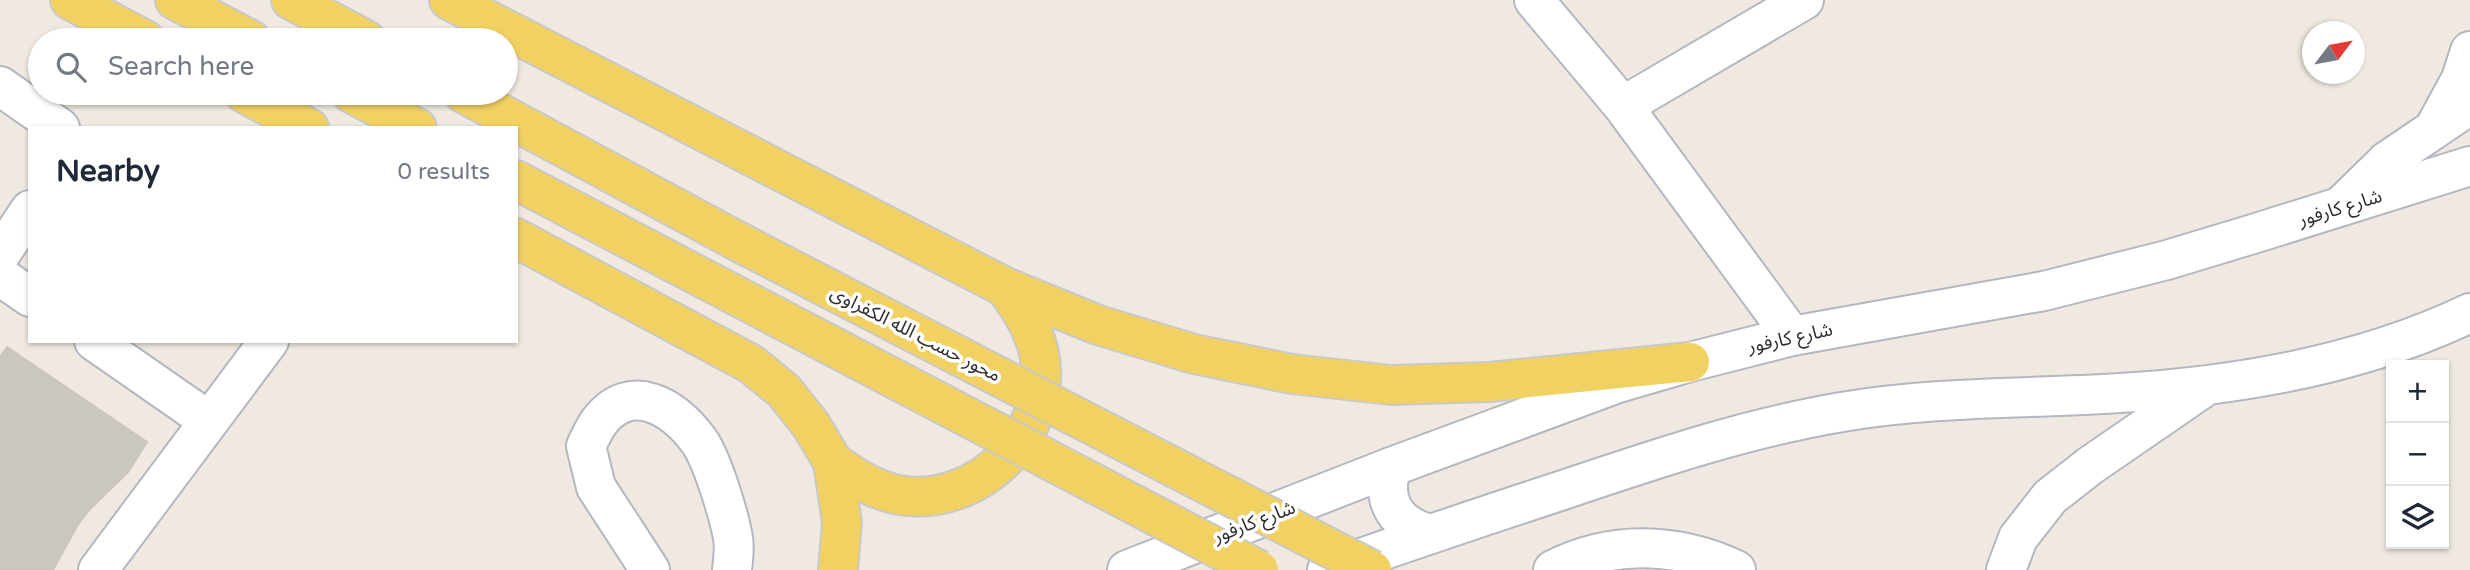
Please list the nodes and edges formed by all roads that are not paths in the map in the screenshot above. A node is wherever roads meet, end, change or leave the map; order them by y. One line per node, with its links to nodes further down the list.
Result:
1 (70, 0): 7 (main road)
2 (175, 0): 8 (main road)
3 (291, 0): 9 (main road)
4 (449, 0): 10 (main road)
5 (1534, 0): 18 (street)
6 (1804, 0): 18 (street)
7 (122, 28)
8 (228, 28)
9 (344, 28)
10 (503, 28)
11 (518, 36): 30 (main road)
12 (2470, 51): 22 (street)
13 (0, 86): 19 (street)
14 (266, 105): 20 (main road)
15 (374, 105): 21 (main road)
16 (485, 105): 49 (main road, محور حسب الله الكفراوى, bridge)
17 (2470, 105): 22 (street)
18 (1623, 106): 33 (street)
19 (57, 126)
20 (305, 126)
21 (413, 126)
22 (2435, 127): 25 (street)
23 (2470, 166): 25 (street, شارع كارفور)
24 (518, 181): 47 (main road, bridge)
25 (2339, 208): 33 (street, شارع كارفور)
26 (28, 213): 28 (street)
27 (518, 240): 39 (main road)
28 (0, 255)
29 (0, 276): 31 (street)
30 (1005, 287): 36 (main road); 39 (main road)
31 (28, 296)
32 (2465, 317): 37 (street)
33 (1792, 336): 36 (street, شارع كارفور)
34 (97, 343): 38 (street)
35 (268, 343): 38 (street)
36 (1689, 362): 40 (street, شارع كارفور)
37 (2205, 387): 41 (street); 52 (street)
38 (209, 421): 43 (street)
39 (833, 462): 46 (main road)
40 (1391, 467): 41 (street); 42 (street, شارع كارفور)
41 (1430, 534): 48 (street)
42 (1136, 569)
43 (98, 570)
44 (650, 570): 45 (street)
45 (732, 570)
46 (838, 570)
47 (1259, 570)
48 (1328, 570)
49 (1372, 570)
50 (1553, 570): 51 (street)
51 (1735, 570)
52 (2006, 570)

